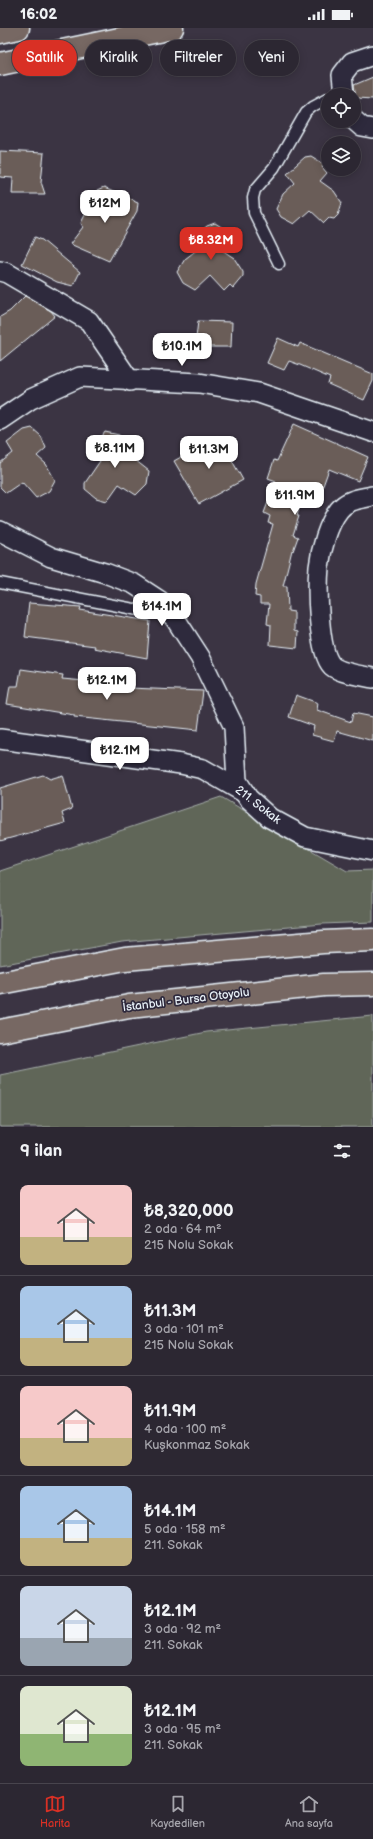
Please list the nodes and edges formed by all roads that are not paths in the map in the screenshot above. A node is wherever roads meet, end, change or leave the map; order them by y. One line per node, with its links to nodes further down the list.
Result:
1 (18, 28): 3 (highway)
2 (172, 28): 5 (highway)
3 (0, 32)
4 (373, 54): 6 (street)
5 (0, 64)
6 (343, 88)
7 (321, 102): 10 (lane)
8 (361, 126): 9 (street)
9 (373, 129)
10 (278, 264)
11 (0, 271): 12 (street)
12 (130, 381): 13 (street); 14 (street)
13 (0, 420)
14 (373, 432)
15 (373, 501): 19 (street)
16 (0, 531): 18 (street)
17 (0, 583): 18 (lane)
18 (160, 602): 21 (street)
19 (373, 678)
20 (0, 739): 21 (street, 211. Sokak)
21 (245, 793): 22 (street, 211. Sokak)
22 (373, 851)
23 (373, 940): 24 (highway)
24 (0, 983)
25 (373, 984): 26 (highway, İstanbul - Bursa Otoyolu)
26 (0, 1031)

